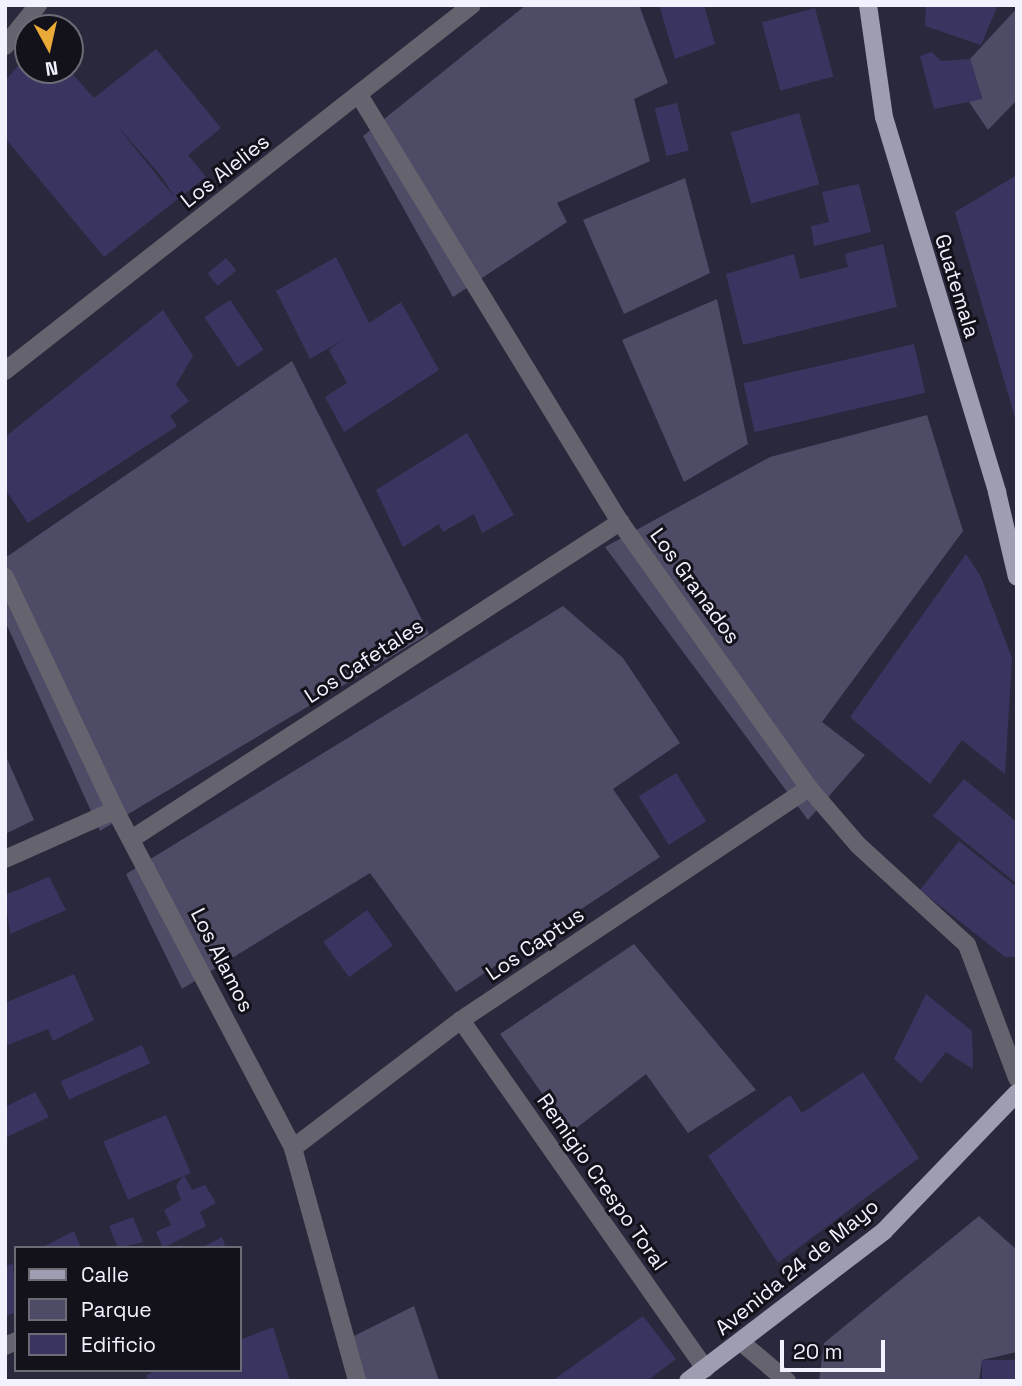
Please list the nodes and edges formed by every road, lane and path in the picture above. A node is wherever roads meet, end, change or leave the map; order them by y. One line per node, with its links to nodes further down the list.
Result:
1 (38, 5): 4 (street)
2 (471, 5): 5 (street, Los Alelies)
3 (868, 5): 9 (main road, Guatemala)
4 (5, 46)
5 (359, 95): 6 (street, Los Alelies); 7 (street, Los Granados)
6 (5, 371)
7 (620, 522): 10 (street, Los Granados); 12 (street, Los Cafetales)
8 (5, 577): 11 (street, Los Alamos)
9 (1017, 577)
10 (809, 788): 14 (street, Los Captus); 15 (street, Los Granados)
11 (115, 810): 12 (street, Los Alamos); 13 (street)
12 (134, 838): 17 (street, Los Alamos)
13 (5, 859)
14 (461, 1020): 17 (street, Los Captus); 19 (street, Remigio Crespo Toral)
15 (1017, 1078)
16 (1017, 1093): 18 (main road, Avenida 24 de Mayo)
17 (293, 1148): 20 (street, Los Alamos)
18 (742, 1343): 19 (main road, Avenida 24 de Mayo); 22 (street)
19 (705, 1369): 21 (main road, Avenida 24 de Mayo)
20 (357, 1381)
21 (688, 1381)
22 (787, 1381)

